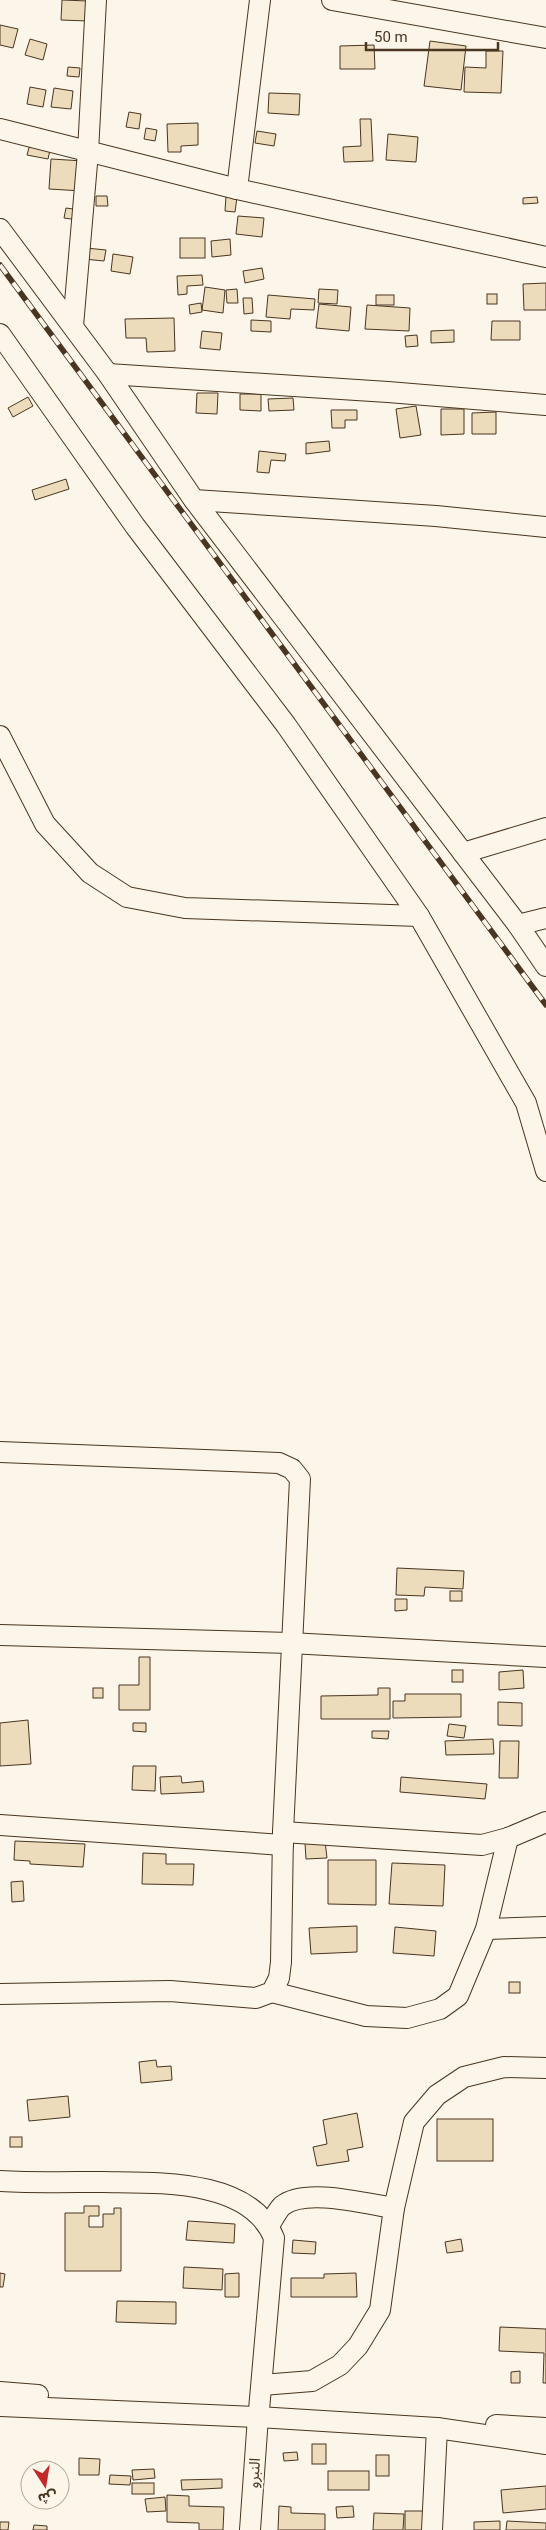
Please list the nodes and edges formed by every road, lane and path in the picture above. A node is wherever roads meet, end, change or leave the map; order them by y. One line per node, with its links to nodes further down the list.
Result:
1 (96, 0): 6 (street)
2 (260, 0): 7 (street)
3 (332, 0): 4 (street)
4 (546, 38)
5 (0, 129): 6 (street)
6 (88, 152): 7 (street); 10 (street)
7 (237, 188): 9 (street)
8 (0, 229): 10 (street)
9 (546, 257)
10 (72, 326): 12 (street)
11 (0, 334): 19 (street)
12 (108, 374): 13 (street); 14 (street)
13 (546, 405)
14 (194, 500): 15 (street); 18 (street)
15 (546, 527)
16 (0, 736): 19 (street)
17 (546, 828): 18 (street)
18 (463, 853): 21 (street)
19 (419, 916): 23 (street)
20 (546, 918): 21 (street)
21 (518, 925): 22 (street)
22 (546, 966)
23 (546, 1171)
24 (0, 1452): 26 (street)
25 (0, 1635): 26 (street)
26 (290, 1644): 27 (street); 30 (street)
27 (546, 1657)
28 (546, 1822): 31 (street)
29 (0, 1825): 30 (street)
30 (283, 1838): 31 (street); 34 (street)
31 (508, 1838): 33 (street)
32 (546, 1926): 33 (street)
33 (486, 1929): 34 (street)
34 (272, 1992): 35 (street)
35 (0, 1994)
36 (546, 2068): 38 (street)
37 (0, 2181): 39 (street)
38 (394, 2208): 39 (street); 40 (street)
39 (269, 2226): 40 (street, النبرو)
40 (262, 2385): 43 (street, النبرو)
41 (0, 2392): 43 (street)
42 (0, 2406): 43 (street)
43 (258, 2413): 44 (street); 45 (street); 47 (street, النبرو)
44 (438, 2428): 46 (street); 48 (street)
45 (546, 2428)
46 (546, 2444)
47 (250, 2530)
48 (432, 2530)

